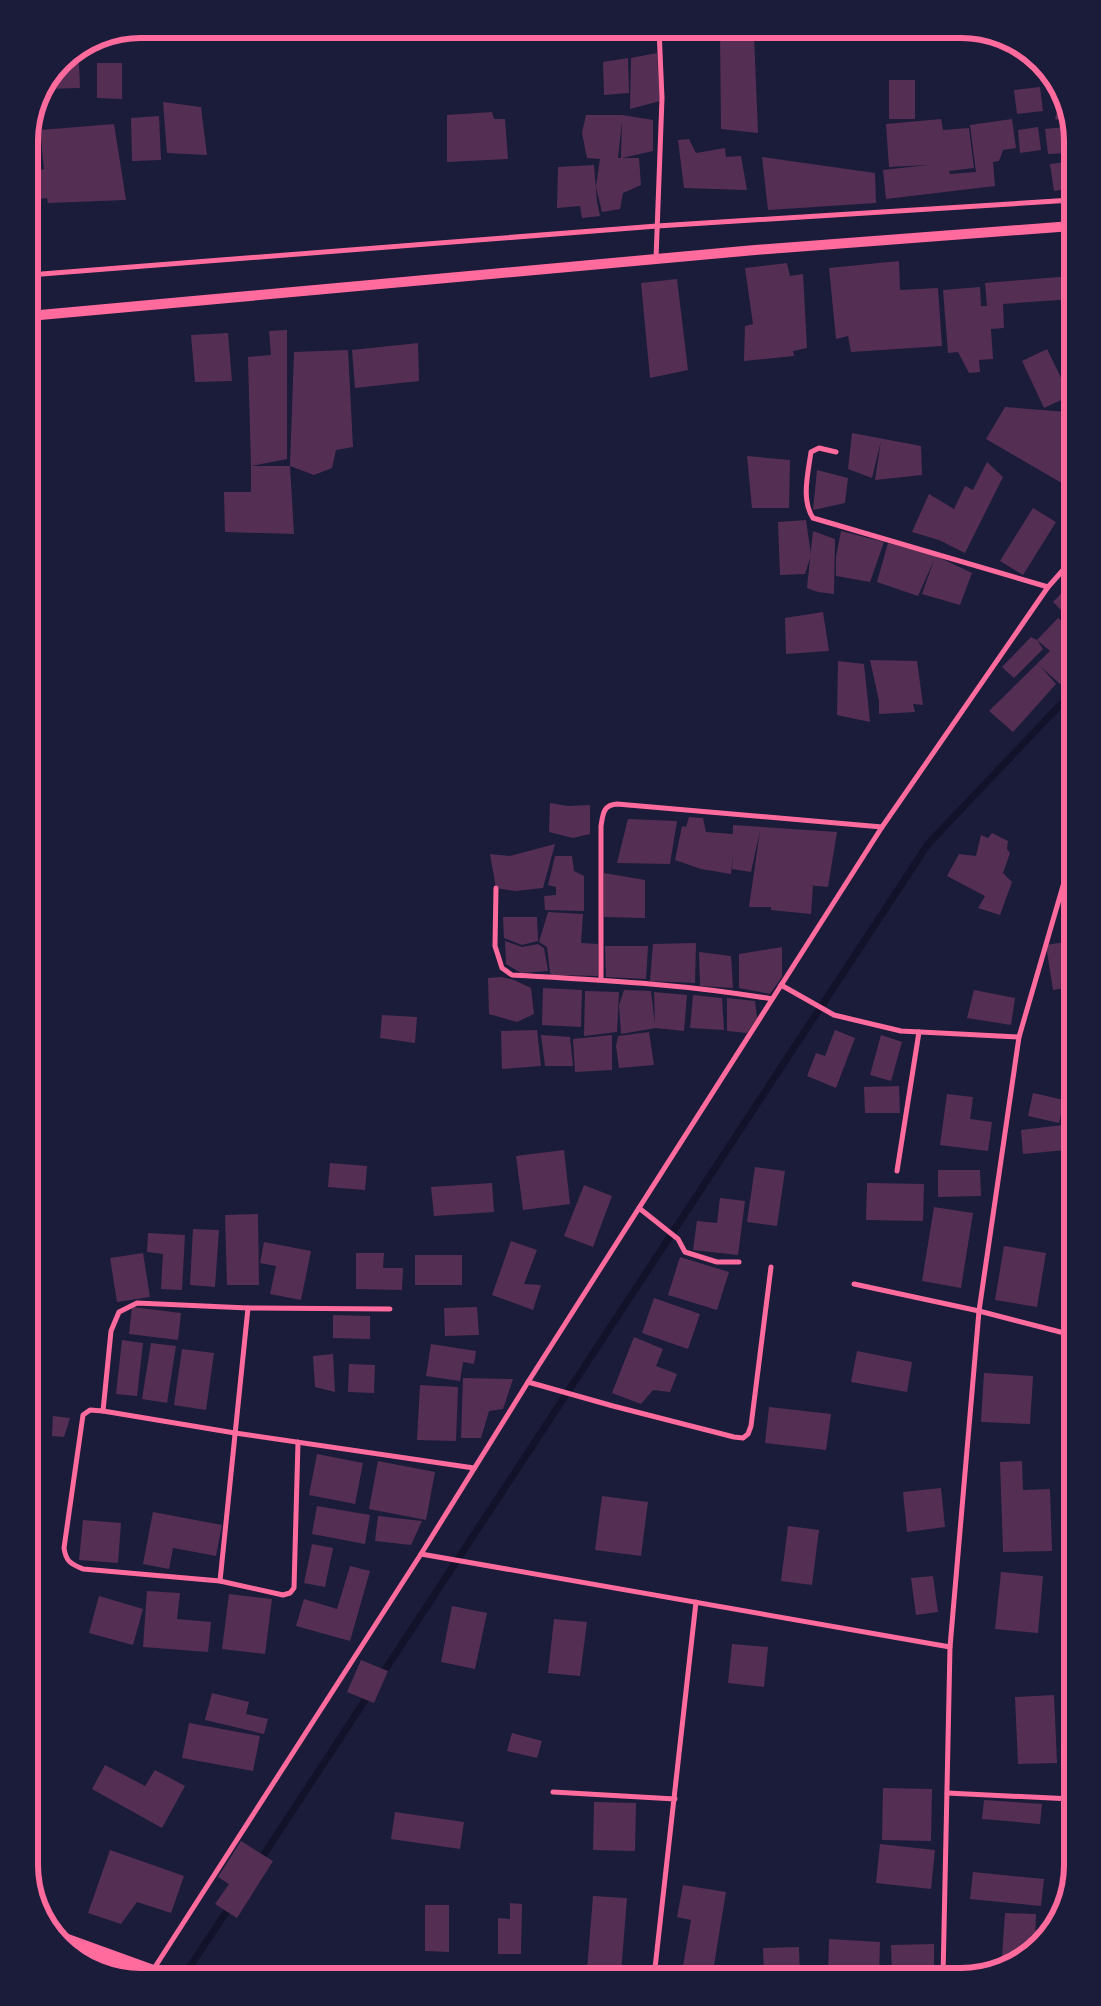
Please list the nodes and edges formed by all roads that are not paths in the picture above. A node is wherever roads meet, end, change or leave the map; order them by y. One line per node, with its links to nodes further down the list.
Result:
1 (659, 38): 3 (street)
2 (1064, 201): 3 (street)
3 (657, 226): 5 (street); 6 (street)
4 (1064, 227): 5 (main road)
5 (656, 259): 7 (main road)
6 (38, 274)
7 (38, 315)
8 (836, 452): 10 (street)
9 (1064, 569): 10 (street)
10 (1048, 587): 11 (street)
11 (882, 827): 14 (street); 15 (street)
12 (1064, 882): 18 (street)
13 (496, 888): 14 (street)
14 (600, 979): 16 (street)
15 (781, 985): 16 (street); 17 (street)
16 (772, 999): 20 (street)
17 (919, 1032): 18 (street); 19 (street)
18 (1019, 1037): 26 (street)
19 (898, 1171)
20 (639, 1208): 21 (street); 28 (street)
21 (739, 1262)
22 (771, 1267): 28 (street)
23 (854, 1284): 26 (street)
24 (248, 1308): 25 (street); 29 (street); 30 (street)
25 (390, 1309)
26 (979, 1311): 27 (street); 36 (street)
27 (1064, 1333)
28 (528, 1382): 32 (street)
29 (103, 1412): 30 (street); 34 (street)
30 (235, 1433): 31 (street); 34 (street)
31 (298, 1442): 32 (street); 34 (street)
32 (474, 1468): 33 (street)
33 (421, 1554): 35 (street); 43 (street)
34 (220, 1581)
35 (696, 1602): 36 (street); 39 (street)
36 (950, 1647): 38 (street)
37 (553, 1792): 39 (street)
38 (947, 1793): 40 (street); 45 (street)
39 (675, 1799): 44 (street)
40 (1064, 1799)
41 (72, 1943): 42 (highway)
42 (133, 1968)
43 (155, 1968)
44 (655, 1968)
45 (943, 1968)

